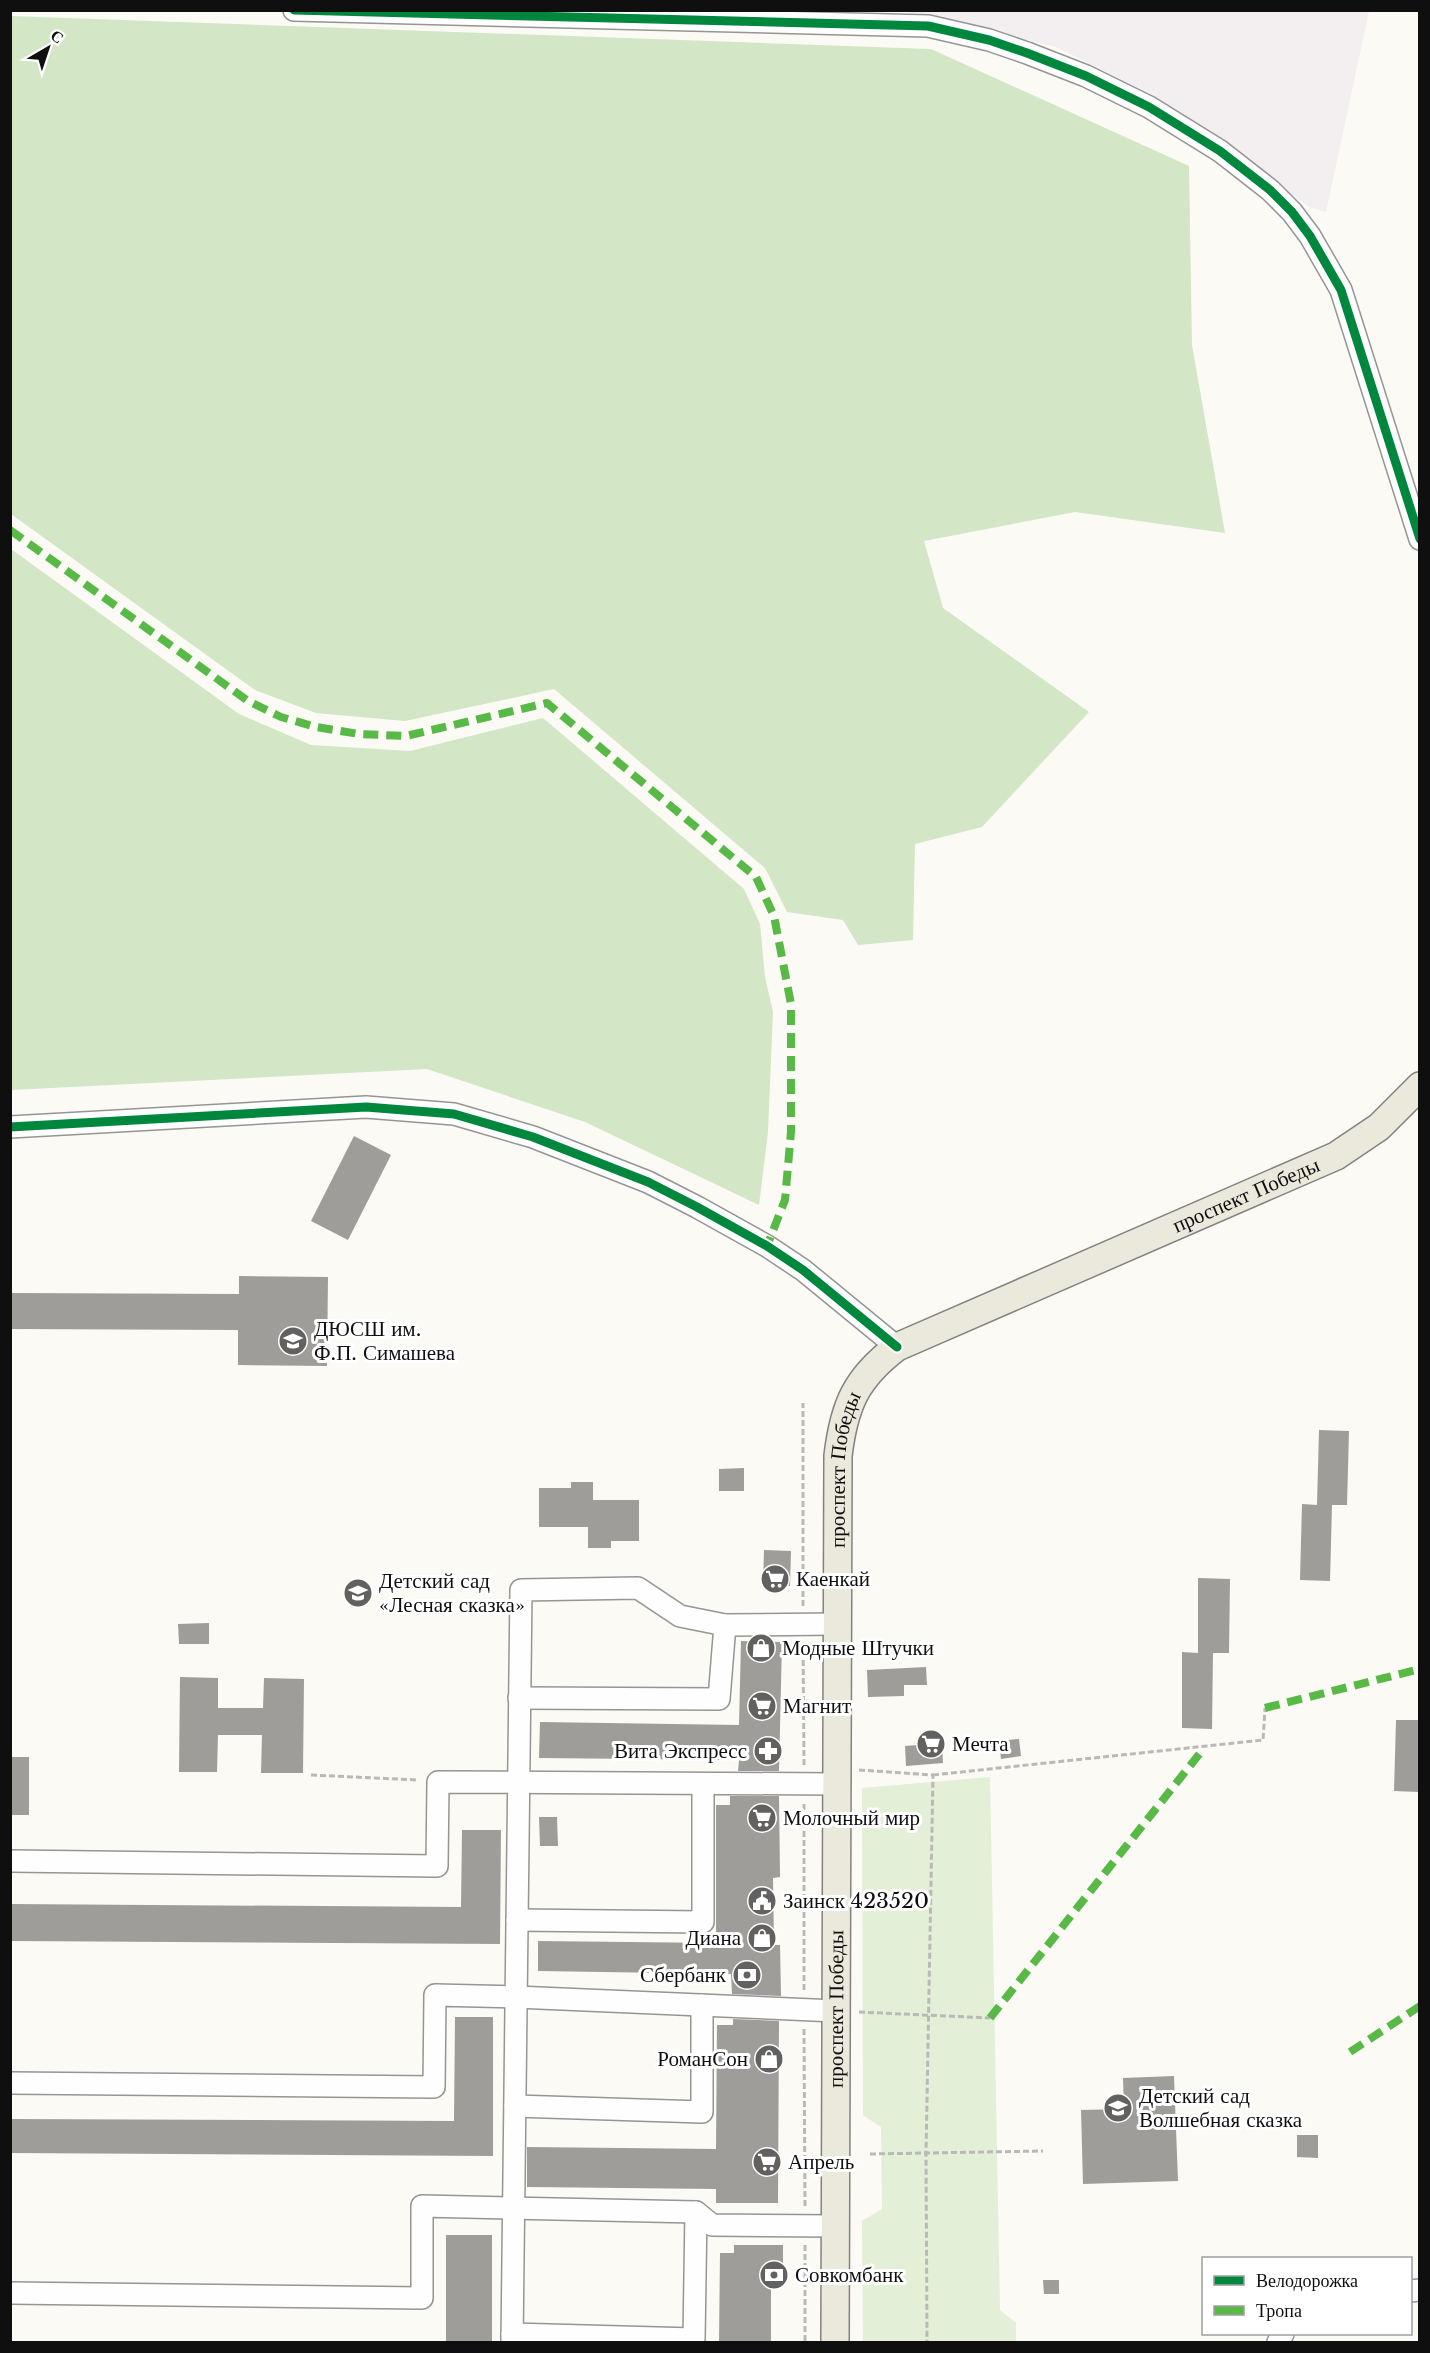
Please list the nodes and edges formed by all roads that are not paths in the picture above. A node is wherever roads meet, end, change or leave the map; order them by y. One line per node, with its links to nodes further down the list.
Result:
1 (294, 10): 2 (street)
2 (639, 15): 3 (street)
3 (1419, 539)
4 (1419, 1086): 6 (main road, проспект Победы)
5 (10, 1127): 6 (street)
6 (897, 1347): 7 (main road, проспект Победы)
7 (837, 1624): 8 (street); 10 (main road, проспект Победы)
8 (725, 1625): 9 (street); 9 (street)
9 (519, 1698): 11 (street)
10 (837, 1776): 12 (street); 17 (main road, проспект Победы)
11 (518, 1782): 12 (street); 13 (street); 14 (street)
12 (703, 1784): 14 (street)
13 (10, 1861)
14 (517, 1920): 15 (street)
15 (516, 1997): 16 (street); 18 (street); 19 (street)
16 (702, 2005): 17 (street); 19 (street)
17 (836, 2011): 22 (main road, проспект Победы)
18 (10, 2083)
19 (515, 2106): 20 (street)
20 (513, 2206): 21 (street); 23 (street); 24 (street)
21 (696, 2212): 22 (street); 24 (street)
22 (835, 2226): 25 (main road, проспект Победы)
23 (10, 2294)
24 (512, 2338)
25 (834, 2343)

